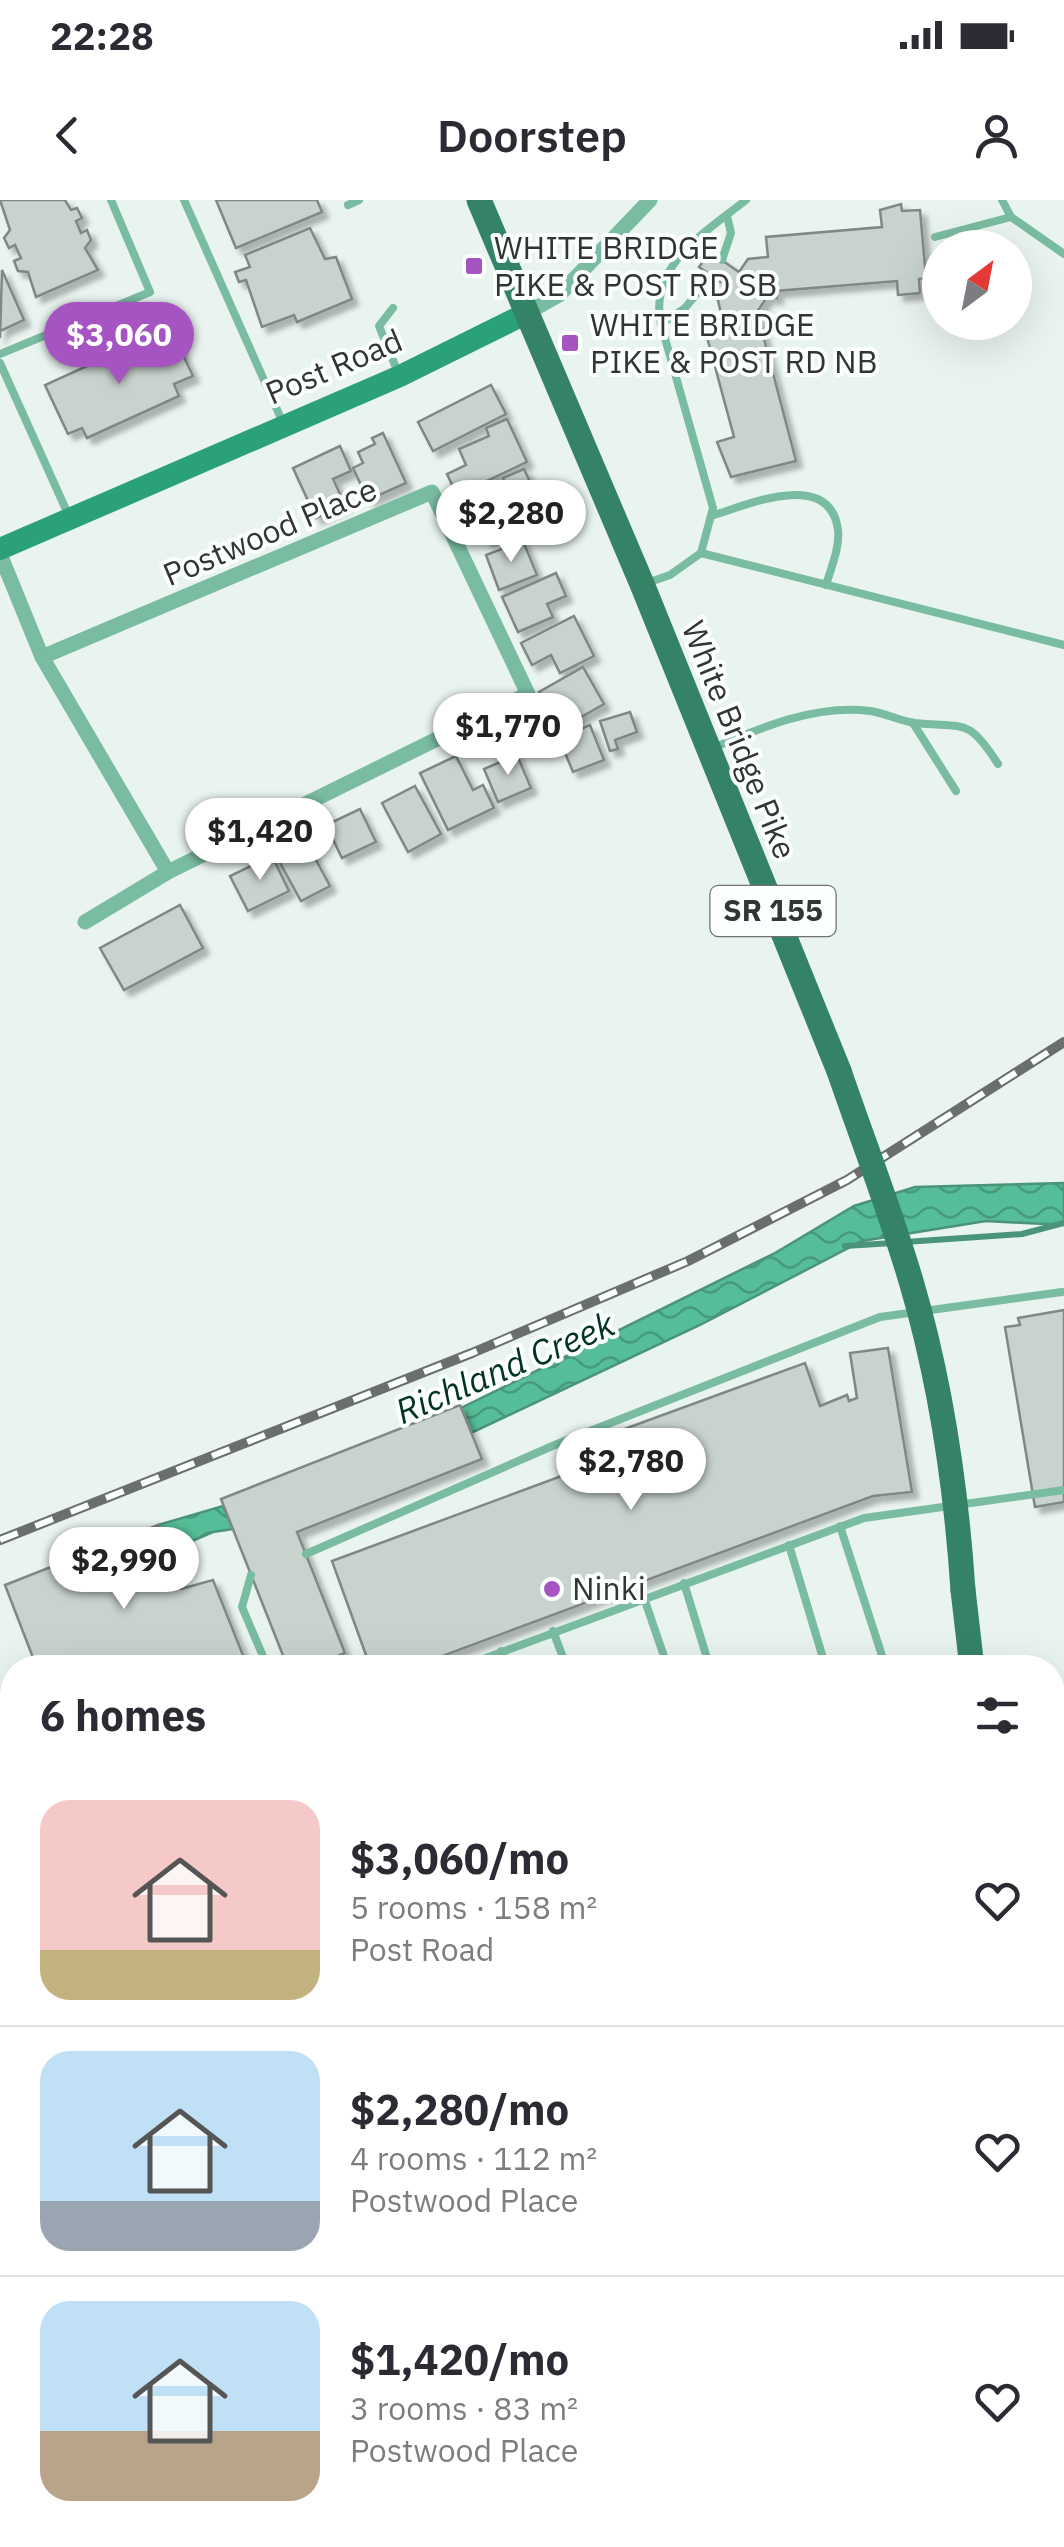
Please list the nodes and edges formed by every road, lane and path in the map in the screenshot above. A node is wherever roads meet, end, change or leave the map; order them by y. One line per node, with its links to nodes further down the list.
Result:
1 (111, 200): 18 (lane)
2 (184, 200): 21 (lane)
3 (359, 200): 8 (lane)
4 (479, 200): 16 (main road, White Bridge Pike / SR 155)
5 (650, 200): 16 (street)
6 (746, 200): 9 (lane)
7 (1002, 200): 10 (lane)
8 (348, 205)
9 (727, 216): 13 (lane); 17 (lane)
10 (1011, 216): 11 (lane); 12 (lane)
11 (958, 230)
12 (1064, 254)
13 (722, 260)
14 (712, 275): 17 (lane)
15 (393, 308): 20 (lane)
16 (527, 313): 20 (street, Post Road); 26 (main road, White Bridge Pike / SR 155)
17 (661, 324): 22 (lane)
18 (0, 354)
19 (0, 363): 23 (lane)
20 (400, 376): 21 (street, Post Road)
21 (283, 424): 23 (street, Post Road)
22 (714, 515): 25 (lane); 27 (lane)
23 (70, 518): 24 (street, Post Road)
24 (0, 552): 29 (street)
25 (700, 553): 26 (lane); 27 (lane)
26 (642, 584): 31 (main road, White Bridge Pike / SR 155)
27 (826, 585): 28 (lane)
28 (1064, 645)
29 (42, 657): 34 (street); 34 (street, Postwood Place)
30 (912, 723): 31 (lane); 32 (lane); 33 (lane)
31 (707, 751): 54 (main road, White Bridge Pike / SR 155, bridge)
32 (998, 764)
33 (956, 792)
34 (168, 872): 35 (street)
35 (86, 922)
36 (1062, 1292): 40 (lane)
37 (1064, 1490): 38 (lane)
38 (840, 1526): 39 (lane); 53 (lane)
39 (788, 1545): 42 (lane); 52 (lane)
40 (306, 1554)
41 (251, 1575): 46 (lane)
42 (684, 1583): 43 (lane); 51 (lane)
43 (644, 1598): 44 (lane); 50 (lane)
44 (554, 1632): 45 (lane); 49 (lane)
45 (501, 1651): 47 (lane); 48 (lane)
46 (262, 1655)
47 (492, 1655)
48 (502, 1655)
49 (562, 1655)
50 (664, 1655)
51 (706, 1655)
52 (822, 1655)
53 (882, 1655)
54 (972, 1655)

